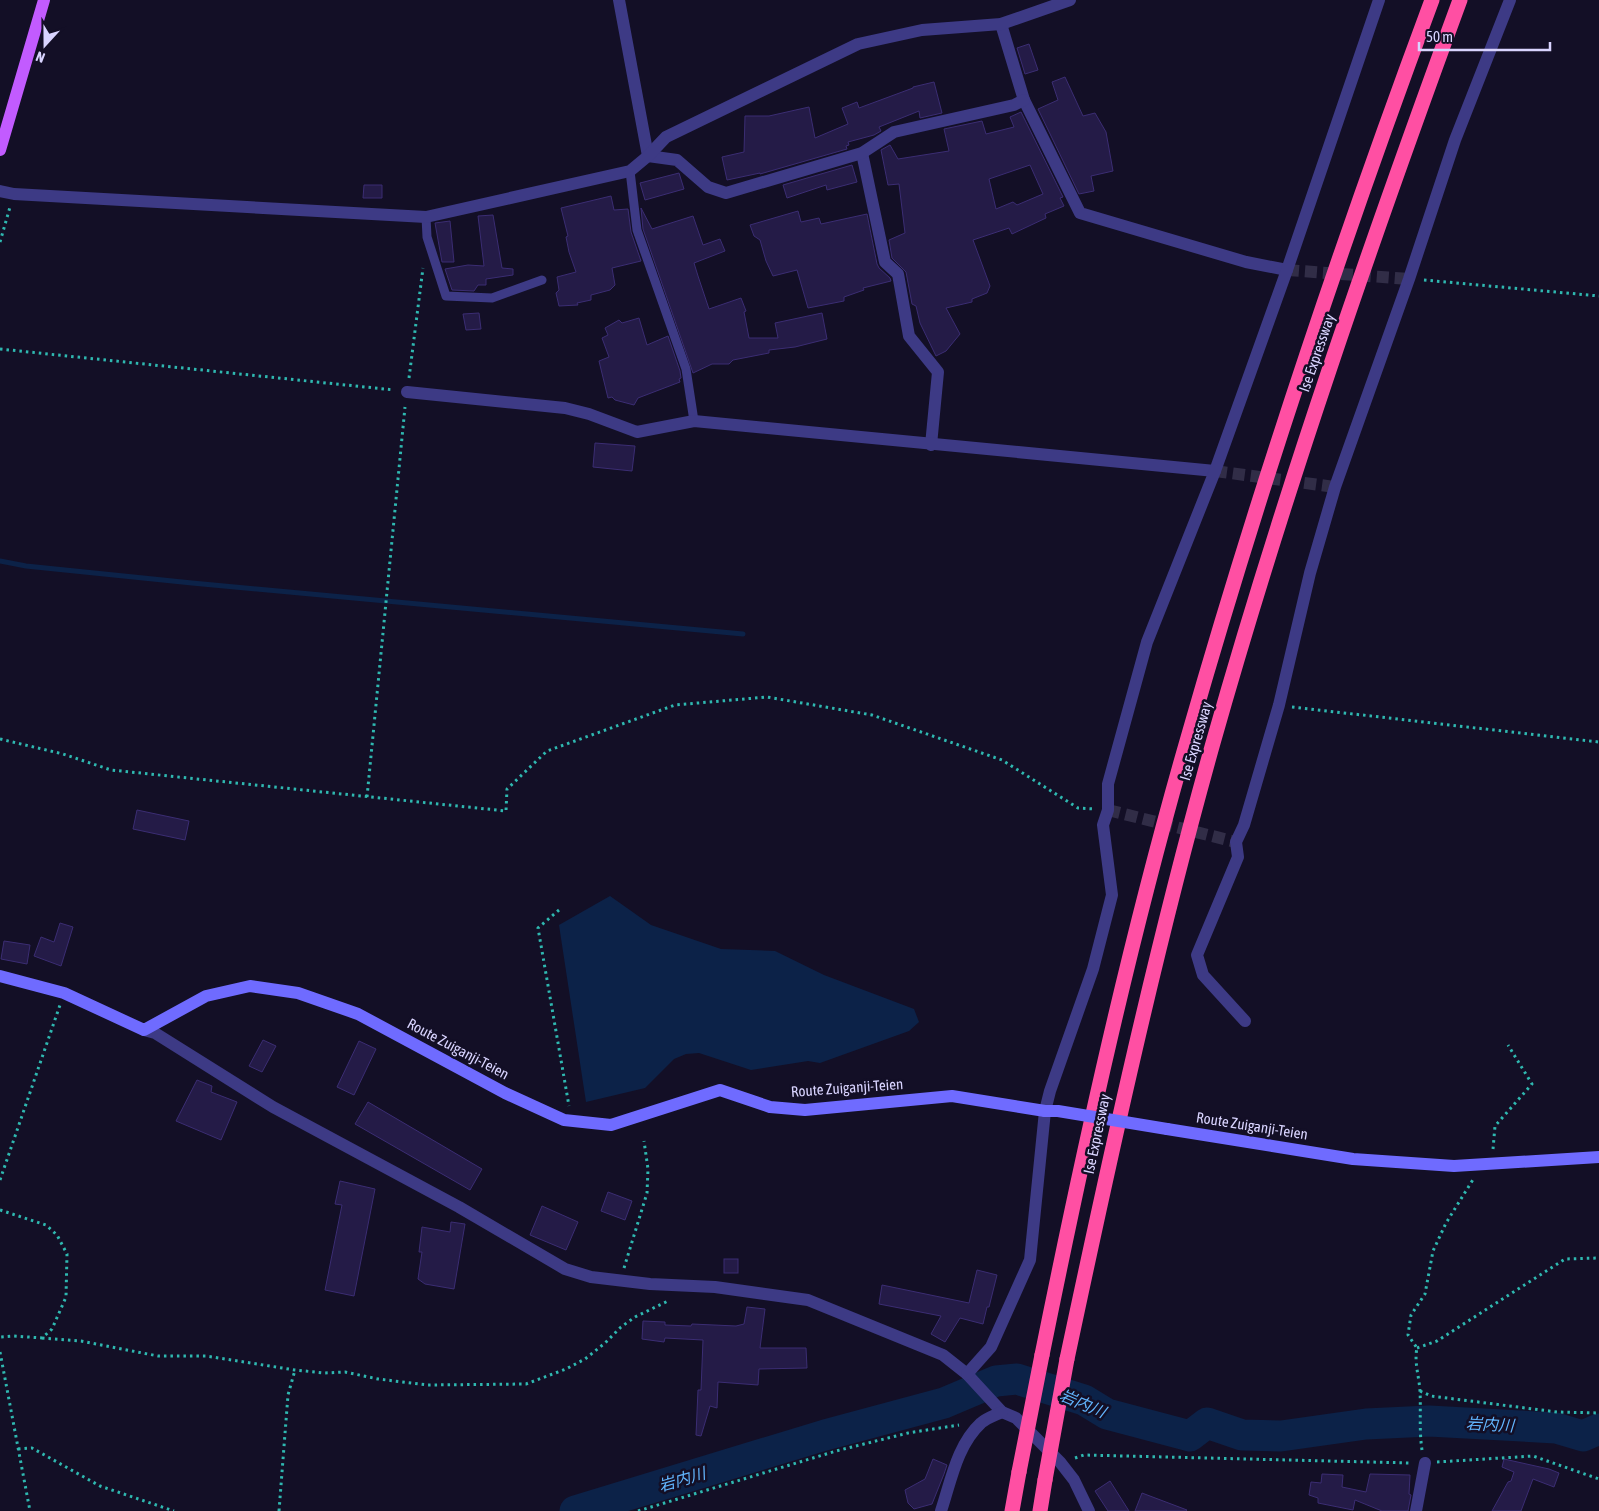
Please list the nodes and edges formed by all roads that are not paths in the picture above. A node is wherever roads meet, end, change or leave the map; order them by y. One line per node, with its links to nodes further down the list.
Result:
1 (44, 0): 10 (main road)
2 (619, 0): 12 (street)
3 (1070, 0): 8 (street)
4 (1379, 0): 16 (street)
5 (1432, 0): 31 (highway, Ise Expressway, bridge)
6 (1460, 0): 32 (highway, Ise Expressway, bridge)
7 (1510, 0): 23 (street)
8 (1000, 24): 9 (street); 12 (street)
9 (1024, 100): 11 (street); 16 (street)
10 (0, 150)
11 (862, 153): 12 (street); 20 (street)
12 (648, 156): 13 (street)
13 (630, 171): 15 (street); 19 (lane)
14 (0, 191): 15 (street)
15 (426, 217): 17 (lane)
16 (1287, 270): 21 (street)
17 (542, 280)
18 (407, 392): 19 (street)
19 (694, 421): 20 (street)
20 (931, 445): 21 (street)
21 (1215, 471): 25 (street)
22 (0, 976): 24 (main road)
23 (1245, 1021)
24 (144, 1030): 25 (main road, Route Zuiganji-Teien); 27 (street)
25 (1045, 1111): 26 (main road, Route Zuiganji-Teien, bridge); 27 (street)
26 (1599, 1157)
27 (967, 1374): 28 (street)
28 (1002, 1412): 30 (street); 33 (street)
29 (1425, 1463): 34 (street)
30 (941, 1511)
31 (1012, 1511)
32 (1040, 1511)
33 (1089, 1511)
34 (1416, 1511)

